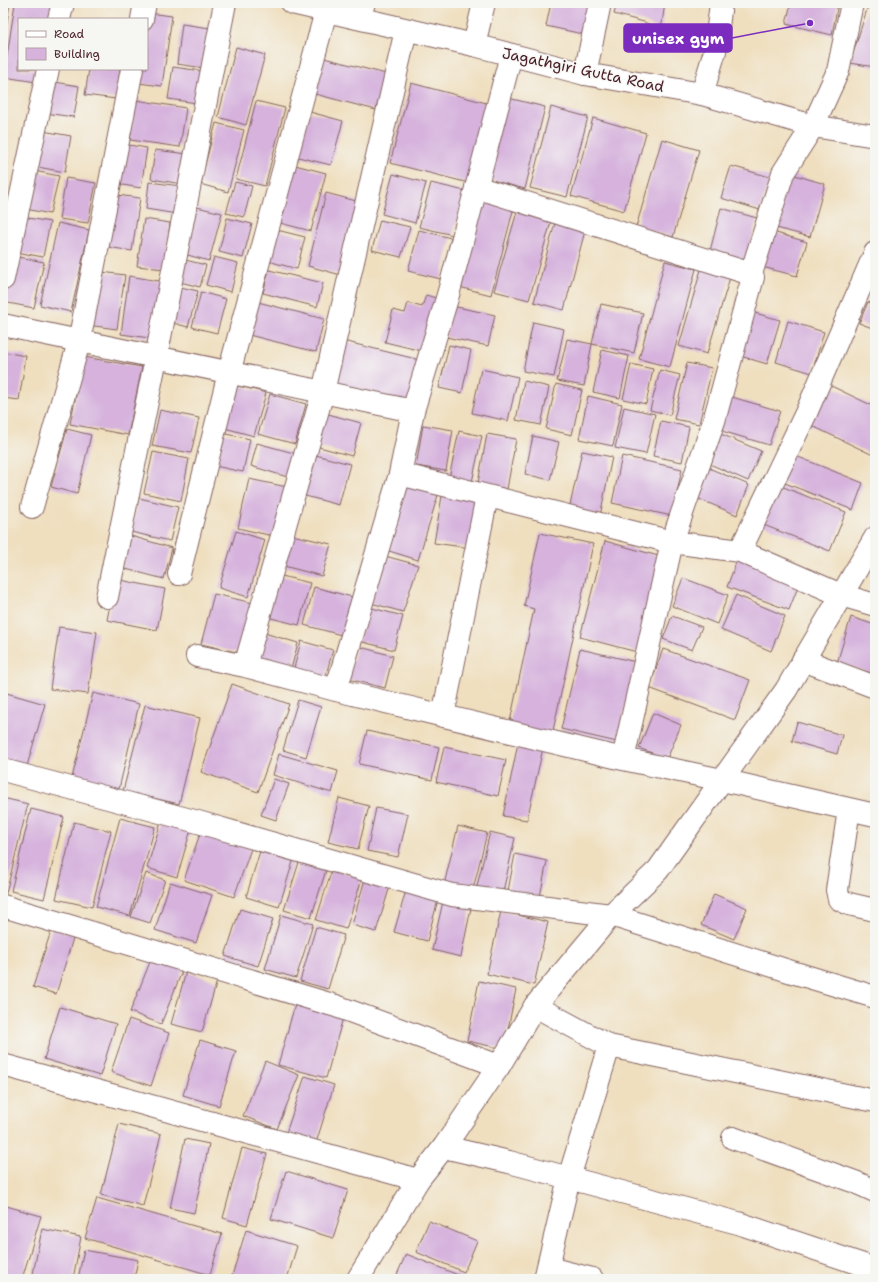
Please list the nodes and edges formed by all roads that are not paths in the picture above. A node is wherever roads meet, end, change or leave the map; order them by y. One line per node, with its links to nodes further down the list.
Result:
1 (63, 3): 11 (street)
2 (145, 3): 12 (street)
3 (224, 3): 28 (street)
4 (292, 3): 9 (street, Jagathgiri Gutta Road)
5 (484, 3): 14 (street)
6 (600, 3): 18 (street)
7 (721, 3): 19 (street)
8 (852, 3): 20 (street)
9 (326, 11): 10 (street, Jagathgiri Gutta Road); 29 (street)
10 (364, 11): 13 (street, Jagathgiri Gutta Road)
11 (59, 18)
12 (142, 18)
13 (406, 30): 14 (street, Jagathgiri Gutta Road); 30 (street)
14 (474, 45): 15 (street, Jagathgiri Gutta Road)
15 (511, 55): 18 (street, Jagathgiri Gutta Road); 22 (street)
16 (48, 70): 25 (street)
17 (132, 70): 27 (street)
18 (585, 74): 19 (street, Jagathgiri Gutta Road)
19 (702, 94): 20 (street, Jagathgiri Gutta Road)
20 (813, 126): 21 (street, Jagathgiri Gutta Road); 24 (street)
21 (875, 136)
22 (476, 187): 24 (street); 31 (street)
23 (875, 254): 37 (street)
24 (751, 274): 36 (street)
25 (3, 279)
26 (3, 326): 27 (street)
27 (79, 342): 28 (street); 34 (street)
28 (156, 358): 29 (street); 40 (street)
29 (229, 373): 30 (street); 38 (street)
30 (323, 392): 31 (street); 44 (street)
31 (413, 411): 32 (street)
32 (400, 474): 33 (street); 46 (street)
33 (487, 496): 36 (street); 47 (street)
34 (32, 508)
35 (875, 538): 39 (street)
36 (672, 542): 37 (street); 48 (street)
37 (740, 551): 39 (street)
38 (179, 574)
39 (841, 595): 41 (street); 43 (street)
40 (107, 597)
41 (875, 605)
42 (197, 656): 44 (street)
43 (803, 660): 45 (street); 50 (street)
44 (245, 666): 46 (street)
45 (875, 687)
46 (336, 690): 47 (street)
47 (443, 716): 48 (street)
48 (623, 759): 50 (street)
49 (3, 770): 55 (street)
50 (722, 780): 51 (street); 55 (street)
51 (849, 809): 52 (street); 54 (street)
52 (875, 815)
53 (3, 906): 60 (street)
54 (875, 910)
55 (611, 915): 56 (street); 57 (street)
56 (875, 997)
57 (535, 1006): 58 (street); 60 (street)
58 (609, 1046): 61 (street); 64 (street)
59 (3, 1065): 65 (street)
60 (499, 1066): 63 (street)
61 (875, 1101)
62 (733, 1138): 66 (street)
63 (444, 1147): 64 (street); 65 (street)
64 (569, 1178): 67 (street); 68 (street)
65 (418, 1180): 69 (street)
66 (875, 1191)
67 (875, 1269)
68 (547, 1274): 70 (street)
69 (358, 1279)
70 (592, 1279)

